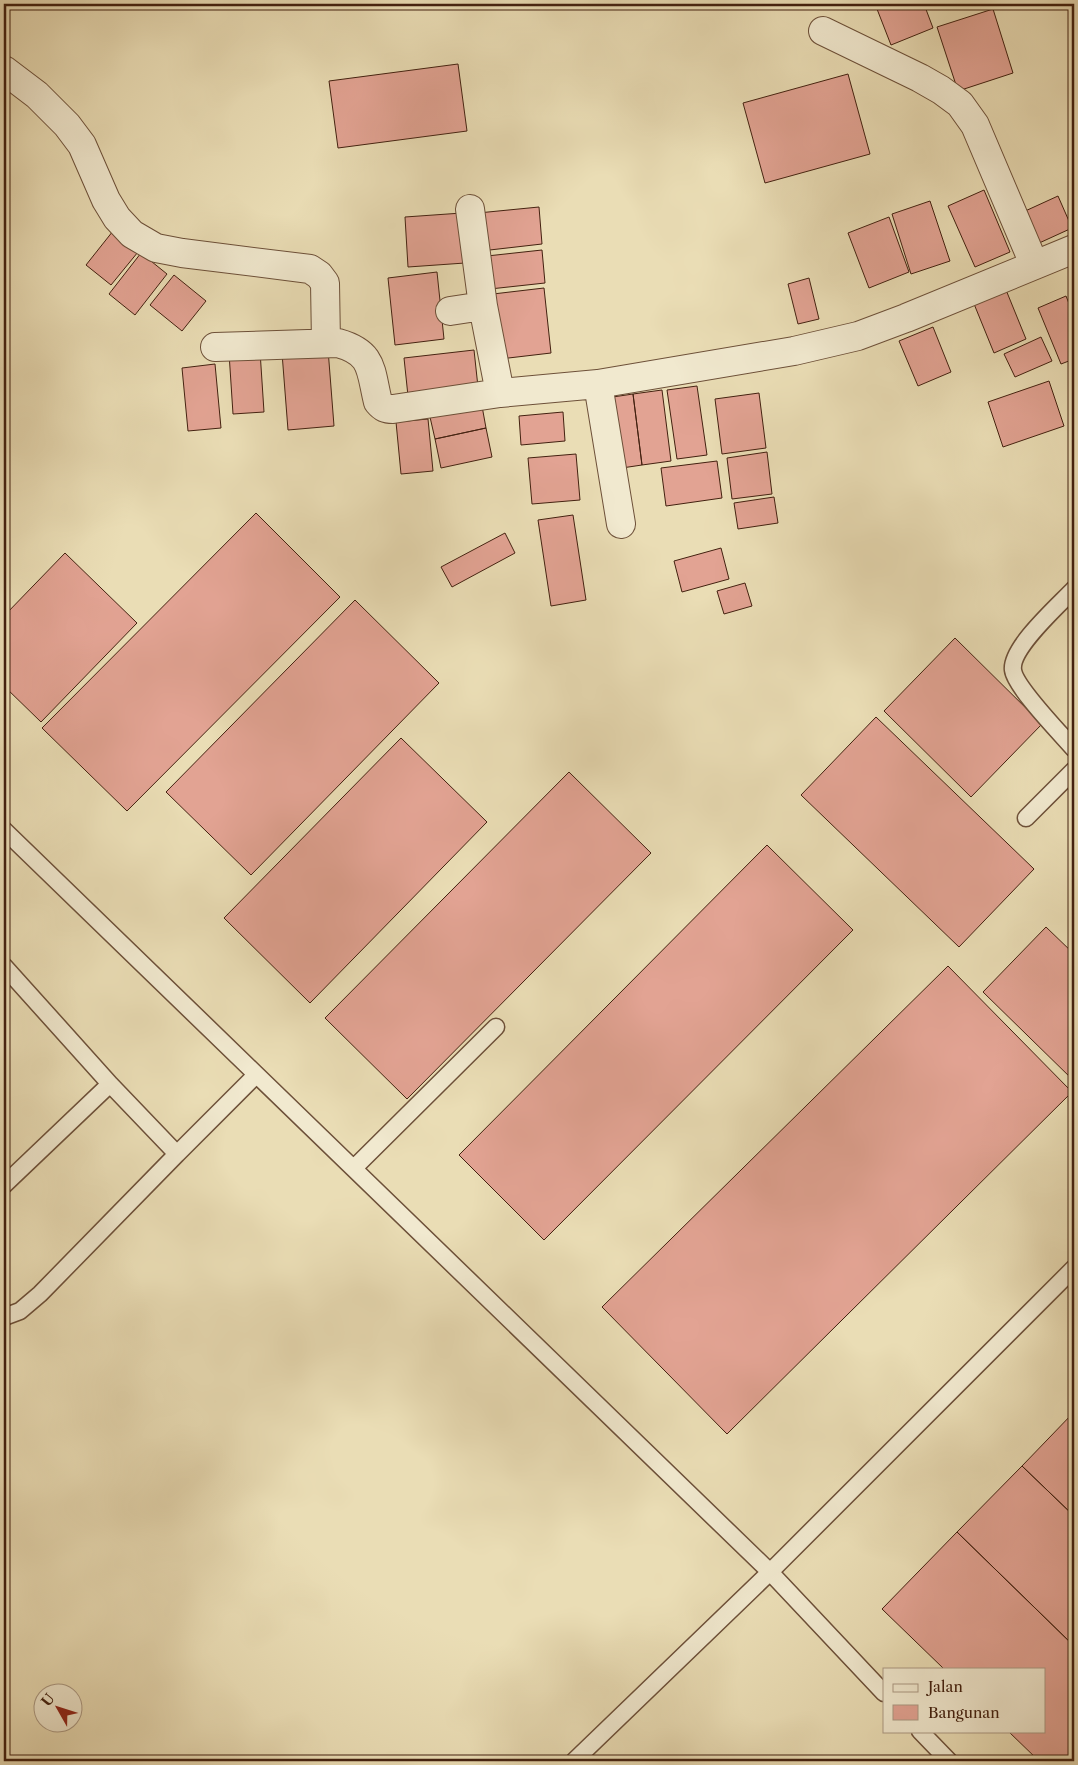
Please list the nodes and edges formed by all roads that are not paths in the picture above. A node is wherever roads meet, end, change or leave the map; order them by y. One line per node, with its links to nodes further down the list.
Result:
1 (823, 31): 5 (street)
2 (4, 70): 8 (street)
3 (470, 209): 6 (street)
4 (1074, 249): 5 (street)
5 (1034, 264): 10 (street)
6 (483, 306): 7 (street); 11 (street)
7 (450, 311)
8 (326, 343): 9 (street); 11 (street)
9 (215, 347)
10 (598, 384): 11 (street); 12 (street)
11 (500, 393)
12 (621, 524)
13 (1074, 589): 14 (lane)
14 (1074, 749)
15 (1074, 770): 16 (lane)
16 (1026, 818)
17 (4, 830): 20 (lane)
18 (4, 966): 21 (lane)
19 (496, 1027): 23 (lane)
20 (256, 1075): 22 (lane); 23 (lane)
21 (110, 1084): 22 (lane); 24 (lane)
22 (177, 1154): 26 (lane)
23 (354, 1168): 27 (lane)
24 (4, 1185)
25 (1074, 1268): 27 (lane)
26 (4, 1317)
27 (770, 1572): 28 (lane); 30 (lane)
28 (883, 1692)
29 (921, 1732): 31 (lane)
30 (574, 1761)
31 (949, 1761)

